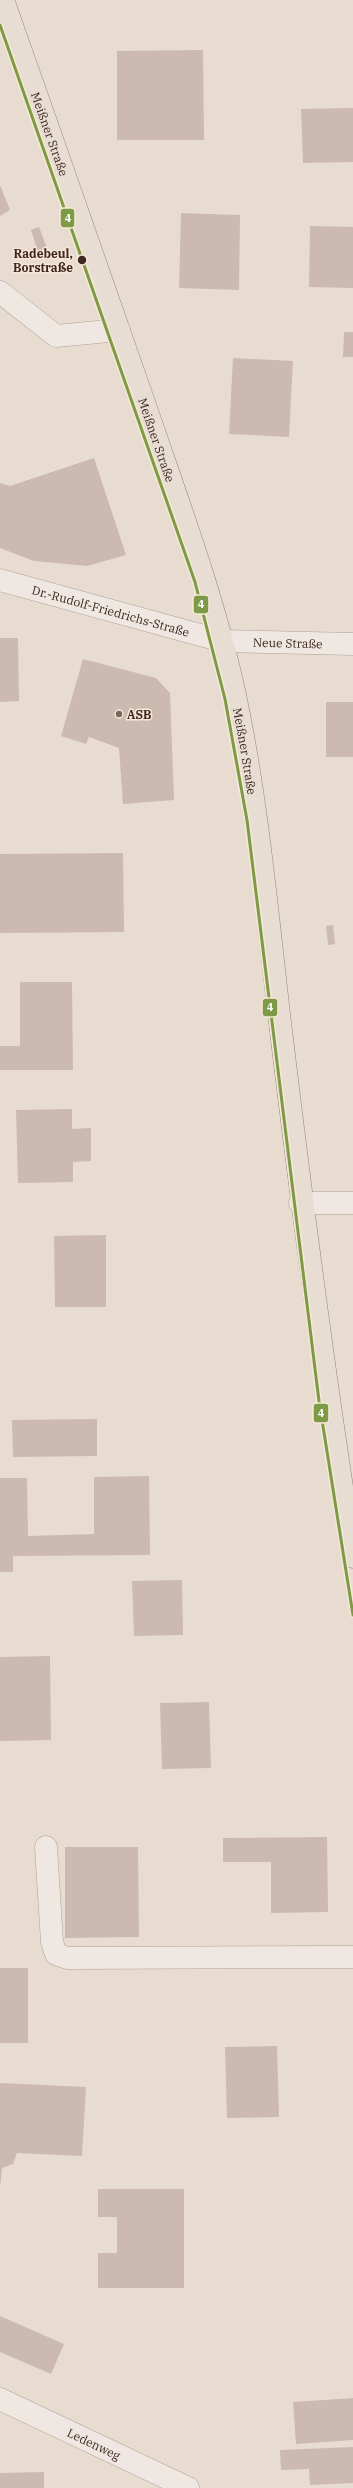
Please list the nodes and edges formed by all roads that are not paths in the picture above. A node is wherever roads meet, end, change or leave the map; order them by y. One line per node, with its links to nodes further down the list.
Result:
1 (3, 0): 3 (main road, Meißner Straße)
2 (0, 292): 3 (street)
3 (119, 330): 5 (main road, Meißner Straße)
4 (0, 580): 5 (street, Dr.-Rudolf-Friedrichs-Straße)
5 (222, 641): 6 (street, Neue Straße); 7 (main road, Meißner Straße)
6 (353, 644)
7 (300, 1203): 8 (street); 9 (main road, Meißner Straße)
8 (353, 1203)
9 (353, 1558)
10 (46, 1848): 11 (street)
11 (353, 1957)
12 (0, 2399): 13 (street, Ledenweg)
13 (188, 2488)

